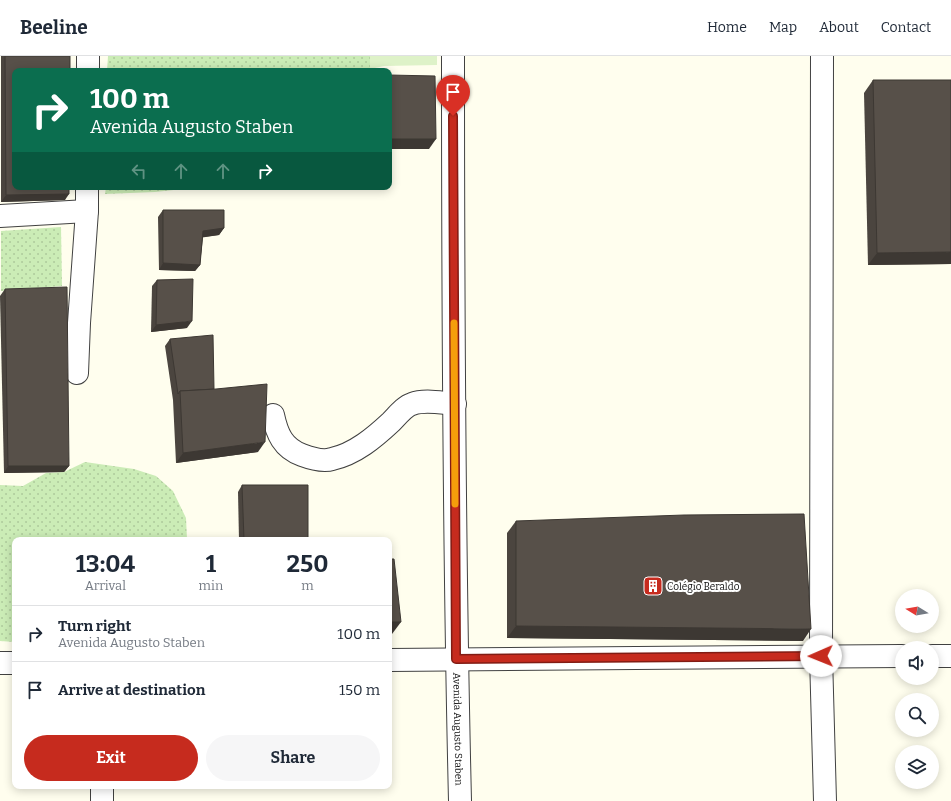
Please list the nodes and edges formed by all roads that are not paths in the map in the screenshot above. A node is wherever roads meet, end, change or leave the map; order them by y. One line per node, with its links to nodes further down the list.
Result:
1 (88, 56): 4 (street)
2 (453, 56): 9 (street, Avenida Augusto Staben)
3 (822, 56): 11 (street)
4 (88, 68)
5 (87, 190): 6 (street)
6 (87, 211): 7 (street); 8 (street)
7 (0, 216)
8 (77, 373)
9 (455, 404): 10 (street); 15 (street, Avenida Augusto Staben)
10 (273, 415)
11 (821, 656): 12 (street); 15 (street); 22 (street)
12 (895, 656)
13 (939, 656): 14 (street)
14 (951, 656)
15 (456, 659): 16 (street); 21 (street, Avenida Augusto Staben)
16 (392, 660)
17 (0, 663): 18 (street)
18 (12, 663)
19 (102, 789): 20 (street)
20 (102, 801)
21 (460, 801)
22 (825, 801)

